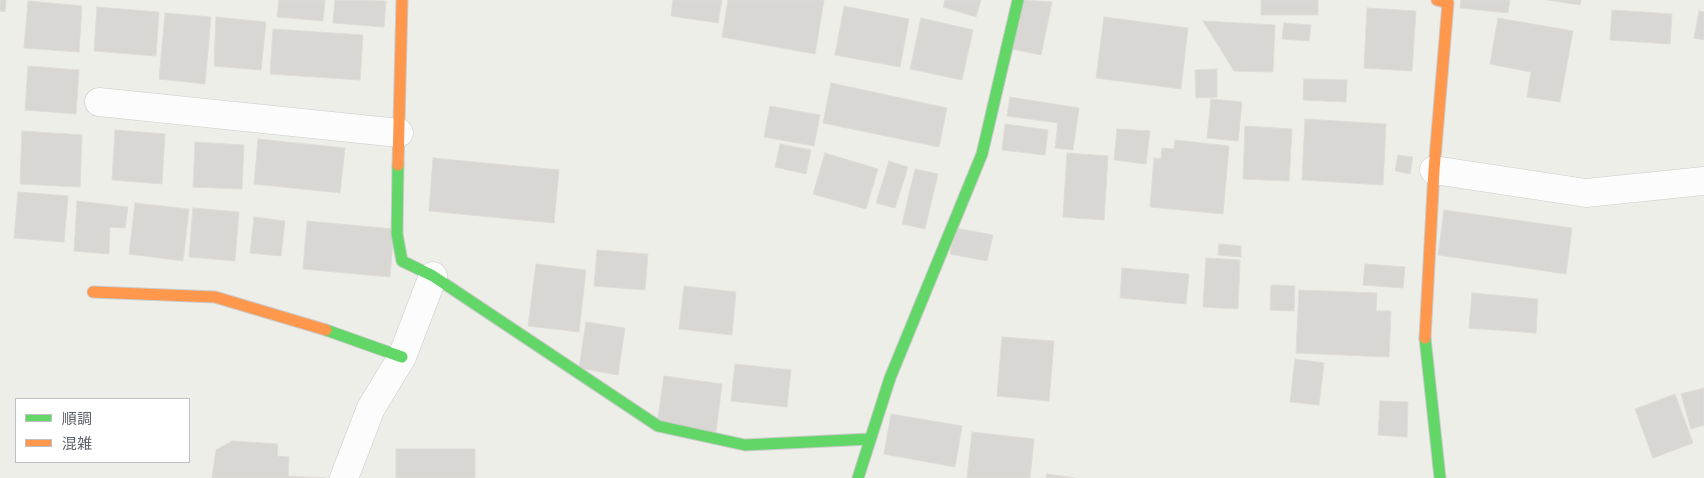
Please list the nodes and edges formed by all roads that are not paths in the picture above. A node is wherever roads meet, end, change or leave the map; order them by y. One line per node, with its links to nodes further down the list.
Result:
1 (402, 0): 5 (street)
2 (1018, 0): 11 (street)
3 (1437, 0): 6 (street)
4 (100, 102): 5 (street)
5 (399, 133): 8 (street)
6 (1434, 170): 7 (street); 14 (street)
7 (1704, 181)
8 (433, 276): 10 (street); 11 (street)
9 (93, 292): 10 (street)
10 (402, 357): 12 (street)
11 (870, 439): 13 (street)
12 (344, 478)
13 (858, 478)
14 (1440, 478)

